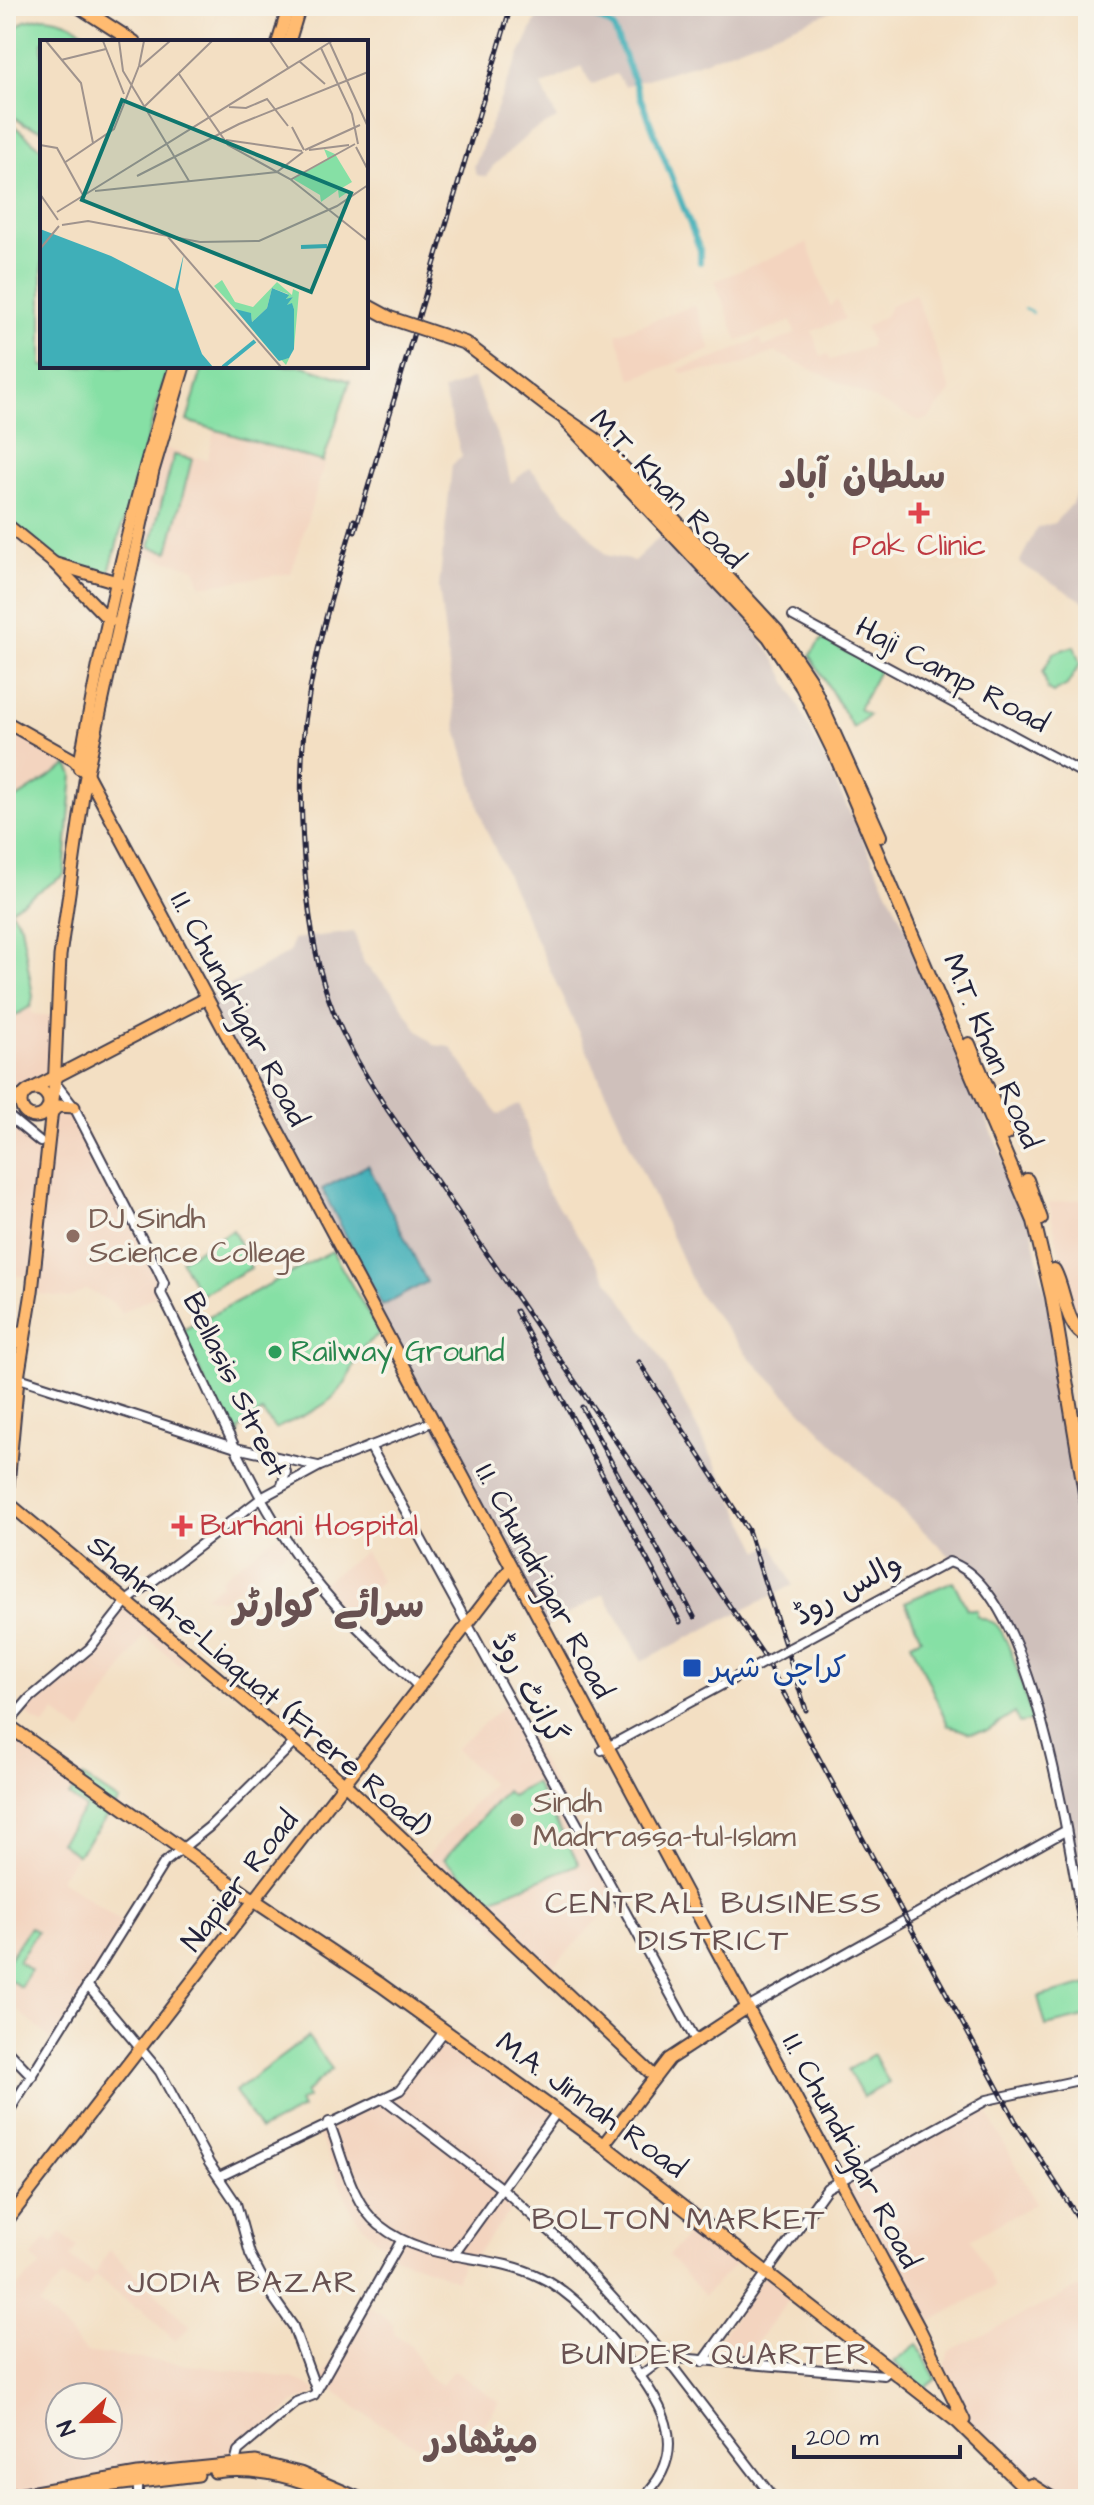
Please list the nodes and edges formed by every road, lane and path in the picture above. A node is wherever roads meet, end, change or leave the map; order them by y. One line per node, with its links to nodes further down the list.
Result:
1 (70, 6): 5 (highway)
2 (78, 6): 6 (highway)
3 (289, 6): 7 (main road)
4 (300, 6): 8 (main road)
5 (123, 40)
6 (131, 40)
7 (279, 40)
8 (290, 40)
9 (368, 306): 12 (highway, bridge)
10 (174, 368): 14 (main road)
11 (183, 368): 17 (main road)
12 (566, 421): 32 (highway, M.T. Khan Road); 34 (highway, M.T. Khan Road)
13 (6, 524): 15 (main road)
14 (121, 561): 16 (main road); 17 (main road)
15 (55, 564): 16 (main road); 19 (main road)
16 (86, 572): 17 (main road)
17 (121, 583): 19 (main road)
18 (793, 616): 23 (street, Haji Camp Road)
19 (112, 622): 22 (main road)
20 (6, 722): 22 (main road)
21 (6, 729): 22 (main road)
22 (82, 774): 24 (main road, I.I. Chundrigar Road); 25 (main road)
23 (1088, 776)
24 (203, 1000): 25 (main road); 38 (main road, I.I. Chundrigar Road); 49 (main road, I.I. Chundrigar Road)
25 (52, 1077): 26 (main road); 28 (street, Bellasis Street); 29 (main road)
26 (27, 1092): 27 (main road); 29 (main road); 29 (main road)
27 (6, 1102)
28 (74, 1107): 29 (main road); 40 (street, Bellasis Street)
29 (49, 1109): 31 (main road); 36 (main road)
30 (6, 1114): 31 (street)
31 (40, 1142): 35 (main road)
32 (1054, 1270): 33 (highway); 34 (highway, M.T. Khan Road)
33 (1088, 1337)
34 (1064, 1346): 42 (highway, M.T. Khan Road); 48 (highway, M.T. Khan Road)
35 (6, 1356)
36 (12, 1375): 37 (main road); 40 (street); 43 (main road)
37 (6, 1397)
38 (427, 1424): 39 (street); 49 (main road, I.I. Chundrigar Road)
39 (370, 1446): 44 (street); 51 (street, گرانٹ روڈ)
40 (236, 1448): 41 (street); 46 (street, Bellasis Street)
41 (279, 1457): 44 (street); 45 (street)
42 (1088, 1461)
43 (7, 1465): 47 (main road)
44 (320, 1466): 45 (street)
45 (280, 1488): 46 (street)
46 (263, 1497): 50 (street); 52 (street, Bellasis Street)
47 (6, 1503): 50 (main road, Shahrah-e-Liaquat (Frere Road))
48 (1088, 1511)
49 (508, 1571): 51 (main road, Napier Road); 55 (main road, I.I. Chundrigar Road)
50 (128, 1600): 53 (street); 54 (main road, Shahrah-e-Liaquat (Frere Road))
51 (467, 1626): 52 (main road, Napier Road); 64 (street, گرانٹ روڈ)
52 (420, 1688): 56 (main road, Napier Road)
53 (6, 1725): 58 (highway, M.A. Jinnah Road)
54 (295, 1742): 56 (main road, Shahrah-e-Liaquat (Frere Road)); 58 (street)
55 (604, 1749): 57 (street, والس روڈ, bridge); 62 (main road, I.I. Chundrigar Road)
56 (346, 1785): 59 (main road, Napier Road); 67 (main road, Shahrah-e-Liaquat (Frere Road))
57 (1065, 1831): 60 (street); 62 (street)
58 (180, 1848): 59 (highway, M.A. Jinnah Road); 61 (street)
59 (255, 1901): 63 (highway, M.A. Jinnah Road); 66 (main road, Napier Road)
60 (1088, 1951)
61 (87, 1985): 66 (street); 68 (street)
62 (744, 2010): 64 (main road); 76 (main road, I.I. Chundrigar Road)
63 (445, 2030): 70 (street); 71 (highway, M.A. Jinnah Road)
64 (695, 2039): 67 (main road)
65 (6, 2049): 68 (street)
66 (140, 2049): 75 (street); 78 (main road, Napier Road)
67 (653, 2075): 74 (main road)
68 (32, 2076): 72 (street)
69 (1088, 2078): 76 (street)
70 (383, 2098): 73 (street); 77 (street)
71 (557, 2112): 74 (highway, M.A. Jinnah Road); 77 (street)
72 (6, 2116)
73 (329, 2122): 75 (street); 79 (street)
74 (603, 2145): 81 (highway, M.A. Jinnah Road)
75 (219, 2177): 86 (street)
76 (837, 2182): 81 (street); 87 (main road, I.I. Chundrigar Road)
77 (502, 2190): 80 (street); 82 (street)
78 (6, 2222)
79 (401, 2241): 80 (street); 86 (street)
80 (453, 2256): 85 (street)
81 (767, 2271): 83 (street); 84 (highway, M.A. Jinnah Road)
82 (665, 2357): 83 (street); 85 (street); 96 (street)
83 (703, 2362): 84 (street)
84 (890, 2369): 87 (highway, M.A. Jinnah Road)
85 (640, 2376): 95 (street)
86 (316, 2389): 88 (street)
87 (961, 2421): 97 (highway, M.A. Jinnah Road); 98 (highway, M.A. Jinnah Road)
88 (235, 2463): 90 (main road); 94 (main road)
89 (138, 2483): 91 (main road); 92 (street); 93 (main road)
90 (6, 2497)
91 (21, 2499)
92 (138, 2499)
93 (342, 2499)
94 (361, 2499)
95 (641, 2499)
96 (774, 2499)
97 (1037, 2499)
98 (1053, 2499)

